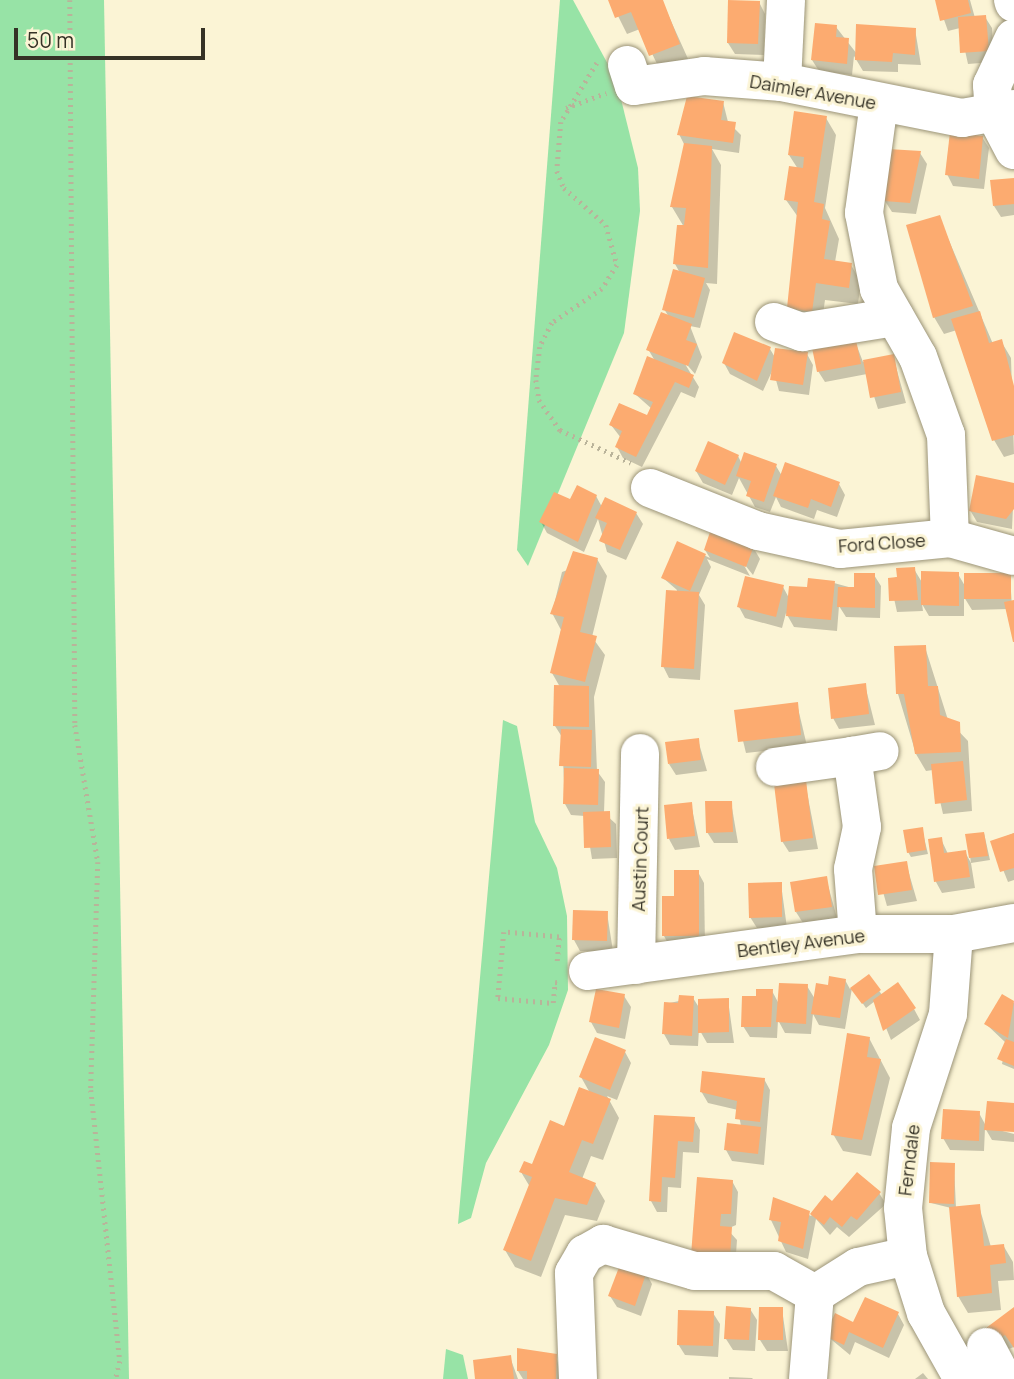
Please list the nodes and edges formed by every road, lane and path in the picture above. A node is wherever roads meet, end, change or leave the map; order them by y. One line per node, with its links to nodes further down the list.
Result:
1 (70, 0): 24 (path)
2 (786, 0): 5 (street)
3 (1014, 38): 8 (street)
4 (623, 68): 5 (street, Daimler Avenue); 7 (path); 7 (path)
5 (782, 82): 6 (street, Daimler Avenue)
6 (879, 103): 8 (street, Daimler Avenue); 10 (street)
7 (566, 108): 12 (path)
8 (1004, 111): 9 (street)
9 (1014, 150)
10 (895, 317): 11 (street); 13 (street)
11 (774, 322)
12 (654, 495): 13 (street, Ford Close)
13 (950, 538): 14 (street, Ford Close)
14 (1014, 556)
15 (640, 753): 20 (street, Austin Court)
16 (775, 767): 18 (street)
17 (1014, 923): 19 (street, Bentley Avenue)
18 (858, 934): 19 (street, Bentley Avenue); 20 (street, Bentley Avenue)
19 (954, 934): 22 (street, Ferndale)
20 (636, 965): 21 (street, Bentley Avenue)
21 (571, 979): 21 (path)
22 (908, 1256): 23 (street); 27 (street, Ferndale)
23 (815, 1294): 25 (street); 26 (street)
24 (117, 1379)
25 (578, 1379)
26 (808, 1379)
27 (963, 1379)

